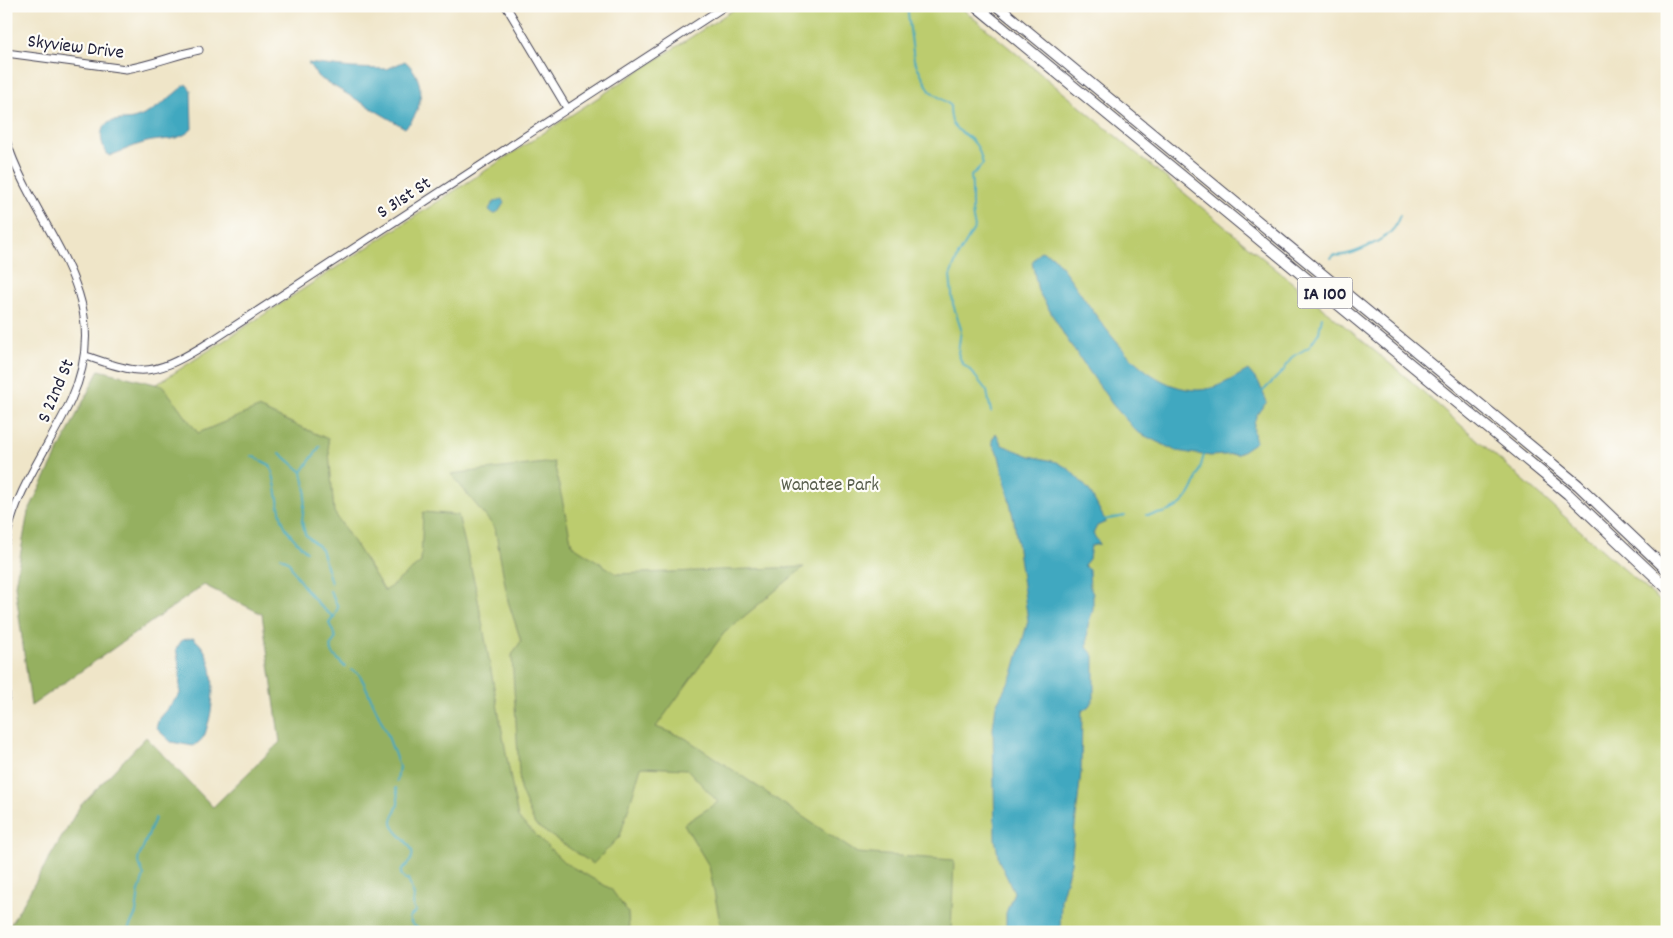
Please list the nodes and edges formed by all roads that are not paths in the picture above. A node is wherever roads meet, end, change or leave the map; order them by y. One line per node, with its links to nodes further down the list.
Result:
1 (506, 6): 7 (street)
2 (725, 6): 7 (street, S 31st St)
3 (976, 6): 12 (highway, IA 100)
4 (997, 6): 11 (highway, IA 100)
5 (199, 50): 6 (street, Skyview Drive)
6 (6, 53)
7 (566, 108): 9 (street, S 31st St)
8 (6, 140): 9 (street, S 22nd St)
9 (86, 356): 10 (street, S 22nd St)
10 (6, 540)
11 (1667, 570)
12 (1667, 588)
13 (6, 665): 14 (street)
14 (6, 698)

